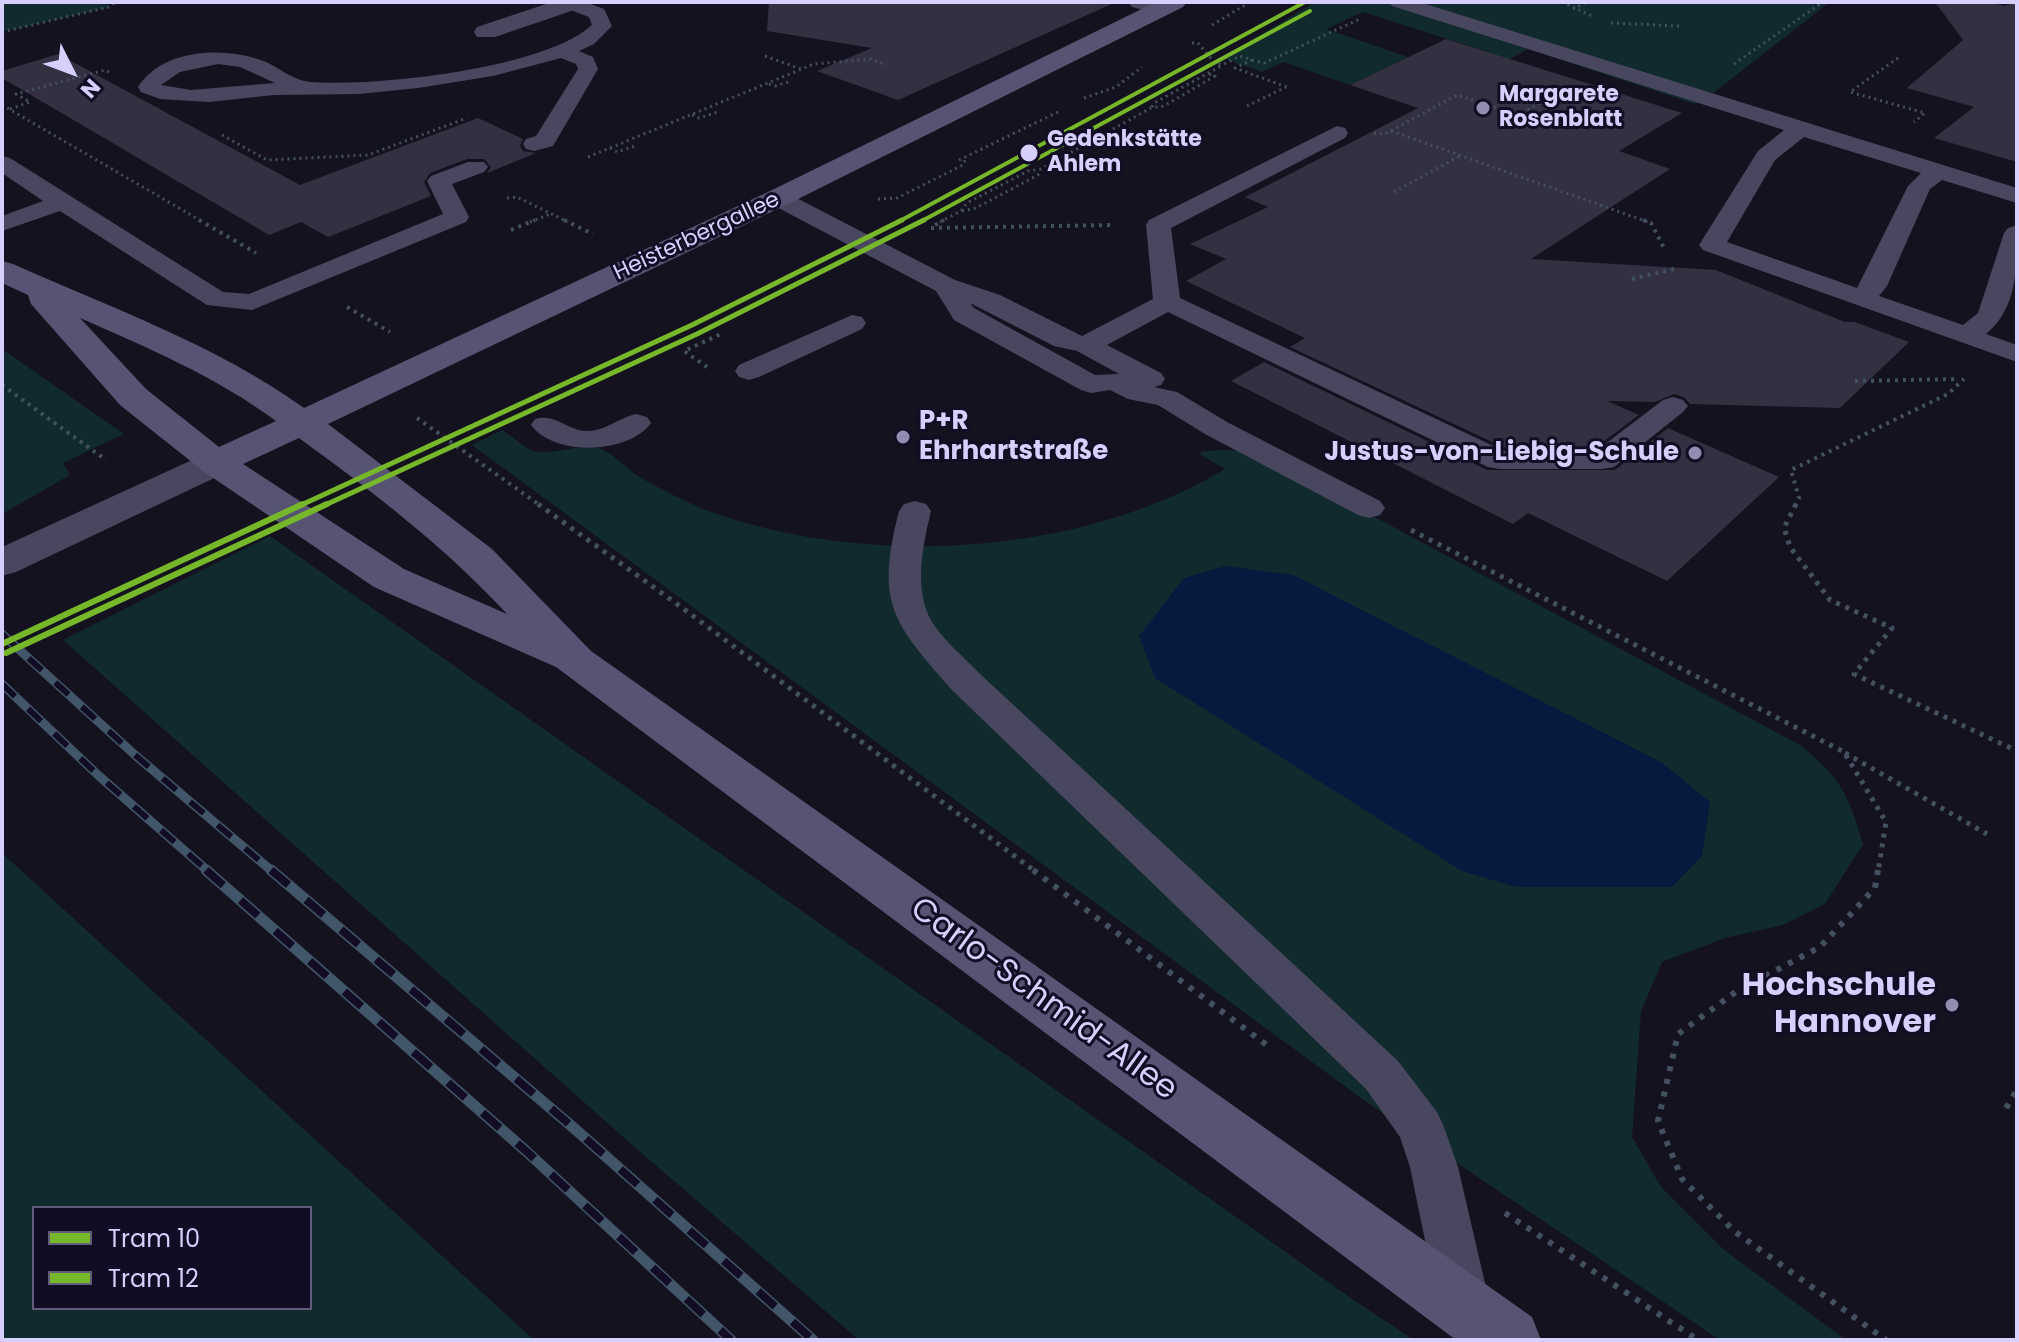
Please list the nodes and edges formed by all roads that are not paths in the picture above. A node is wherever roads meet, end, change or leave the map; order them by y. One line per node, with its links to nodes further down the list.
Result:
1 (1399, 2): 7 (lane)
2 (574, 3): 4 (street); 5 (lane)
3 (1159, 4): 14 (main road, Heisterbergallee)
4 (486, 32)
5 (562, 51): 6 (lane); 9 (lane)
6 (301, 88): 6 (lane)
7 (1801, 128): 12 (lane); 21 (lane)
8 (1337, 133): 22 (lane)
9 (540, 143)
10 (2, 163): 15 (lane)
11 (476, 167): 15 (lane)
12 (1938, 171): 13 (lane); 21 (lane)
13 (2017, 196)
14 (778, 198): 20 (lane); 30 (main road, Heisterbergallee)
15 (62, 202): 16 (lane)
16 (2, 224)
17 (2017, 233): 24 (lane)
18 (2, 271): 19 (main road, Carlo-Schmid-Allee)
19 (34, 286): 30 (main road, Carlo-Schmid-Allee); 33 (main road, Carlo-Schmid-Allee)
20 (946, 286): 25 (lane); 28 (lane)
21 (1862, 298): 24 (lane)
22 (1167, 302): 25 (lane); 29 (lane)
23 (852, 323): 27 (lane)
24 (1966, 336): 26 (lane)
25 (1086, 345): 28 (lane)
26 (2006, 350)
27 (749, 371)
28 (1167, 398): 34 (lane)
29 (1673, 406)
30 (302, 423): 33 (main road, Heisterbergallee); 37 (main road, Carlo-Schmid-Allee)
31 (636, 423): 32 (lane)
32 (546, 425)
33 (216, 463): 36 (street); 37 (main road, Carlo-Schmid-Allee)
34 (1369, 508)
35 (915, 511): 38 (lane)
36 (2, 563)
37 (576, 661): 38 (main road, Carlo-Schmid-Allee)
38 (1466, 1311): 39 (main road, Carlo-Schmid-Allee)
39 (1509, 1340)

